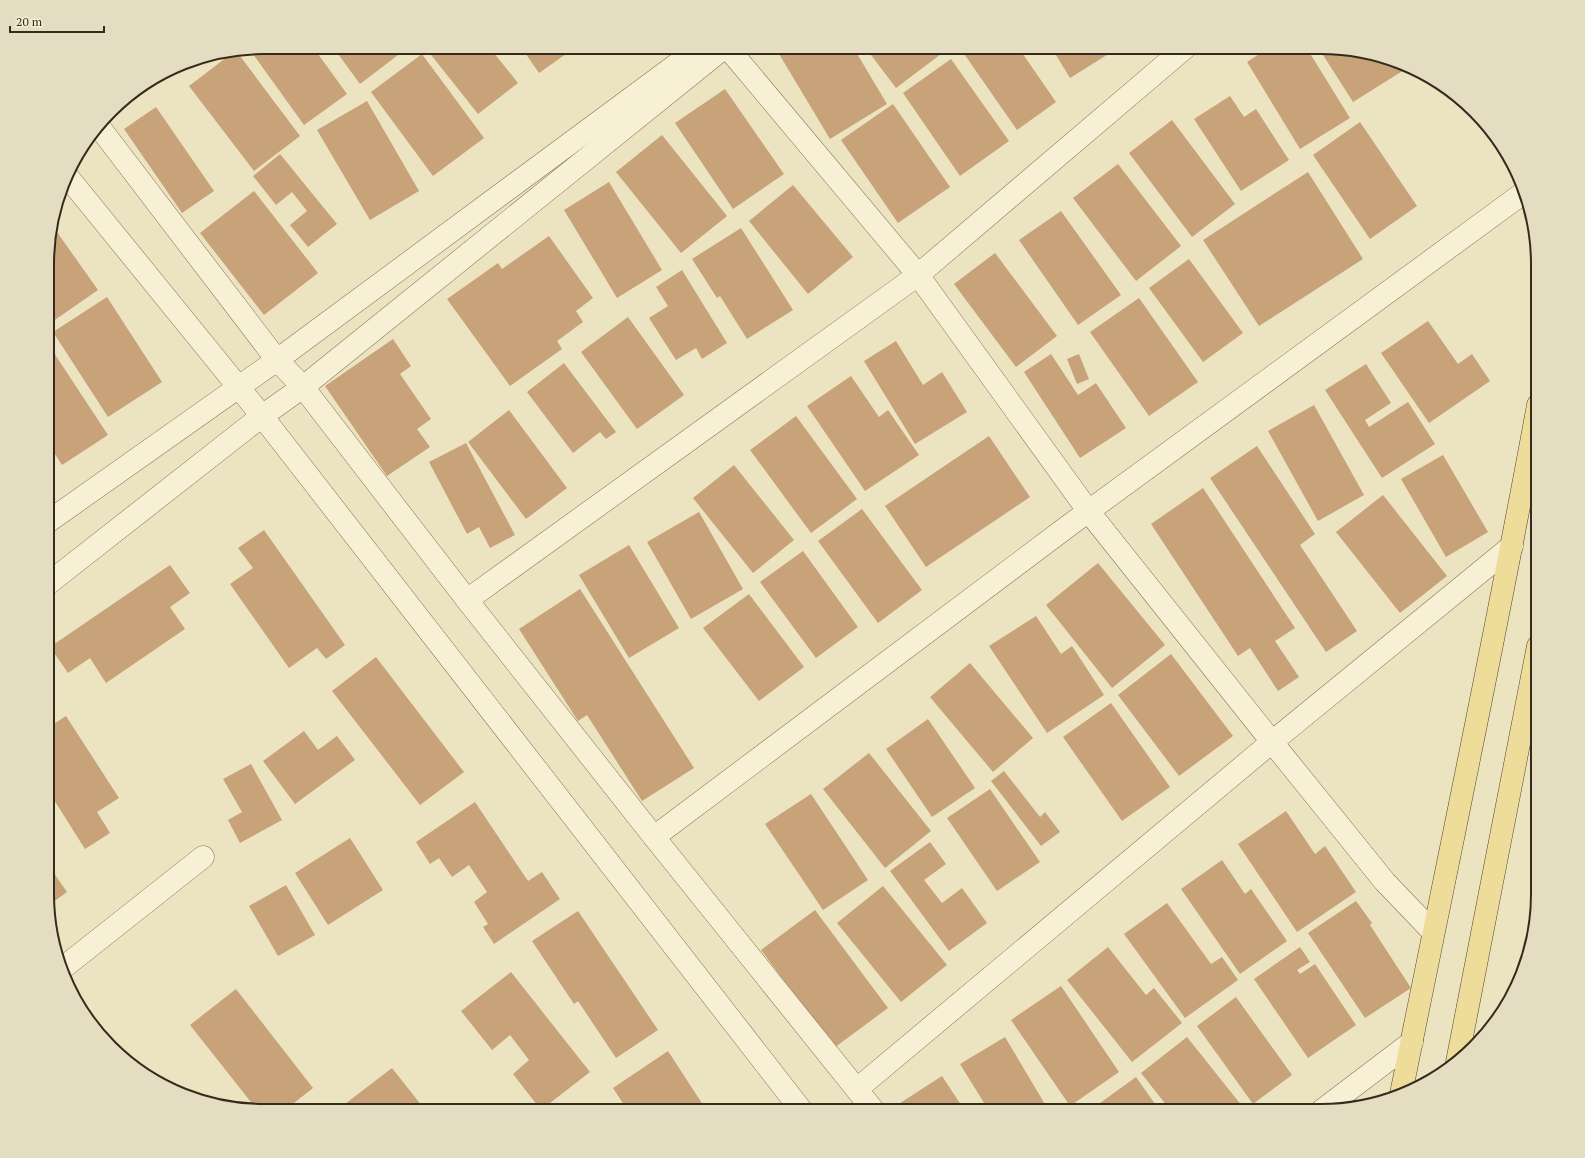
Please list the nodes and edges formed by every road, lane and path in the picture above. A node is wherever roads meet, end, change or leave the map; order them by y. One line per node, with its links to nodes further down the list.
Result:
1 (691, 54): 9 (street)
2 (717, 54): 11 (street)
3 (732, 54): 8 (street)
4 (1178, 54): 8 (street)
5 (102, 131): 9 (street)
6 (71, 181): 10 (street)
7 (1520, 196): 14 (street)
8 (918, 275): 14 (street); 18 (street)
9 (277, 360): 10 (street); 11 (street)
10 (238, 386): 12 (street); 15 (street)
11 (303, 387): 12 (street); 18 (street)
12 (262, 416): 17 (street); 29 (street)
13 (1531, 443): 16 (main road)
14 (1089, 512): 20 (street); 21 (street)
15 (54, 517)
16 (1512, 546): 20 (street); 23 (main road)
17 (54, 579)
18 (467, 600): 21 (street)
19 (1531, 682): 26 (main road)
20 (1272, 742): 23 (street); 28 (street)
21 (654, 837): 28 (street)
22 (203, 857): 24 (street)
23 (1433, 932): 25 (main road)
24 (66, 964)
25 (1412, 1042): 27 (main road); 31 (street)
26 (1459, 1052)
27 (1402, 1087)
28 (857, 1089): 30 (street)
29 (797, 1104)
30 (869, 1104)
31 (1330, 1104)

